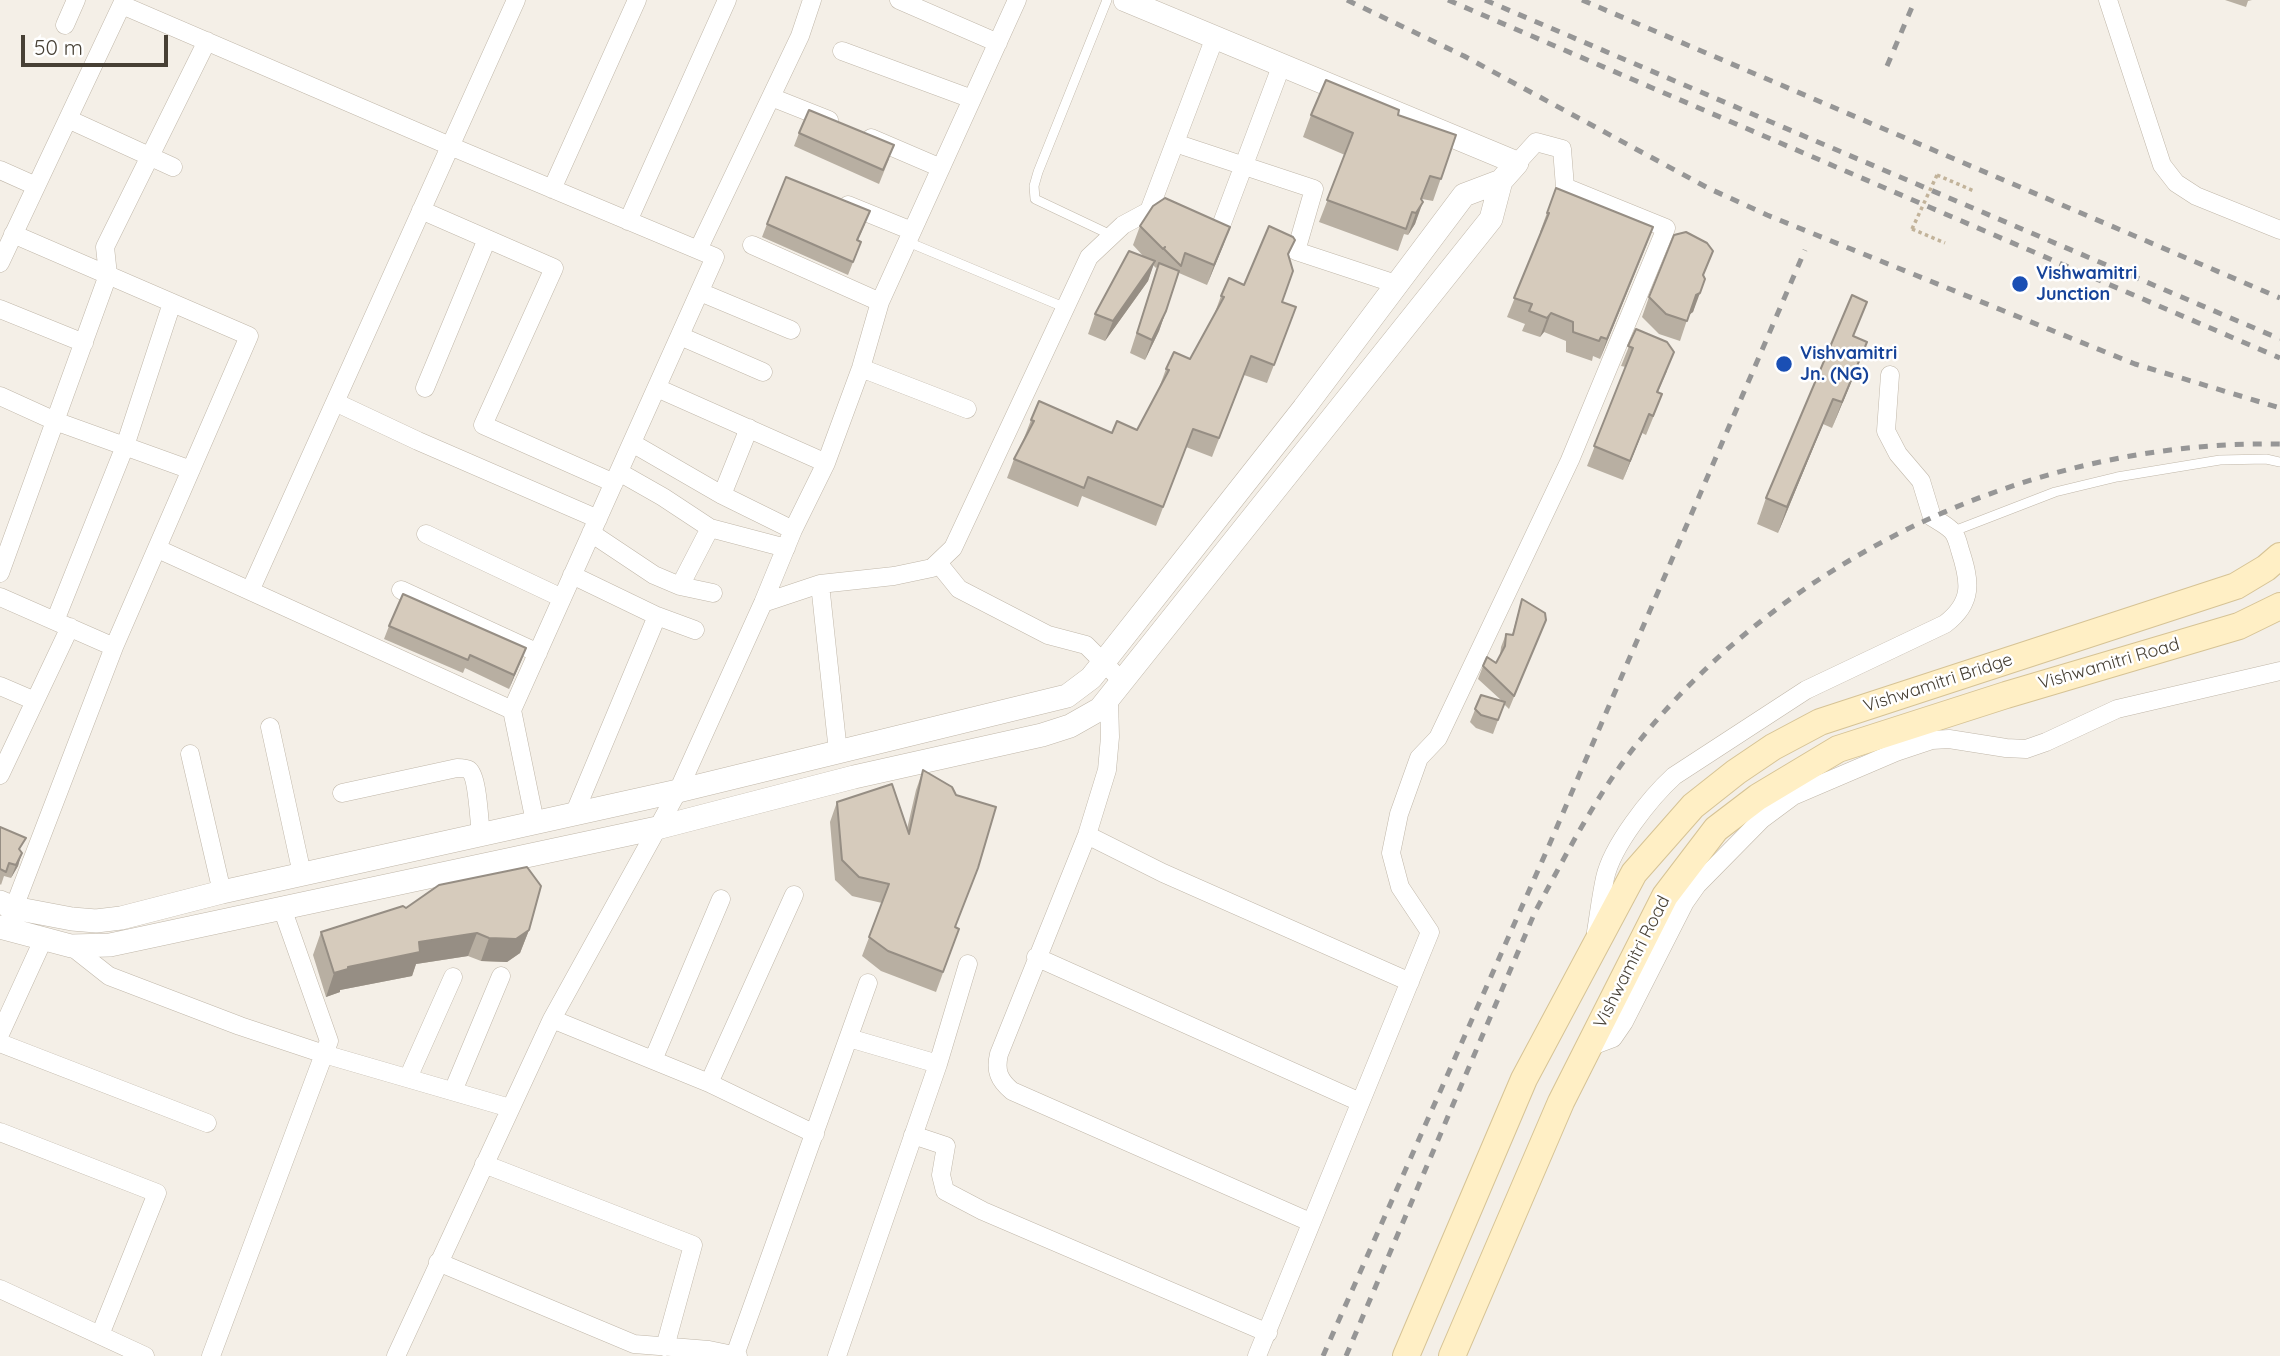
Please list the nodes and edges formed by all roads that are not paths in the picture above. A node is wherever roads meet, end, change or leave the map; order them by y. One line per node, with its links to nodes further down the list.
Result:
1 (76, 0): 12 (street)
2 (516, 0): 22 (street)
3 (637, 0): 31 (street)
4 (727, 0): 34 (street)
5 (812, 0): 18 (street)
6 (899, 0): 15 (street)
7 (1017, 0): 15 (street)
8 (1107, 0): 38 (lane)
9 (1125, 0): 13 (street)
10 (2108, 0): 35 (street)
11 (123, 2): 14 (street); 20 (street)
12 (65, 25)
13 (1215, 37): 17 (street); 21 (street)
14 (207, 41): 22 (street); 23 (street)
15 (998, 43): 19 (street)
16 (842, 51): 19 (street)
17 (1282, 64): 24 (street); 25 (street)
18 (771, 97): 27 (street); 42 (street)
19 (972, 99): 27 (street)
20 (68, 119): 23 (street); 30 (street)
21 (1175, 143): 25 (street); 38 (street)
22 (450, 146): 31 (street); 33 (street)
23 (150, 157): 26 (street); 44 (street)
24 (1517, 163): 29 (street); 126 (street)
25 (1244, 165): 36 (street); 45 (street)
26 (173, 167)
27 (941, 168): 39 (street)
28 (0, 170): 30 (street)
29 (1501, 181): 45 (street); 99 (street)
30 (36, 187): 37 (street)
31 (552, 189): 34 (street)
32 (835, 200): 39 (street)
33 (421, 210): 40 (street); 60 (street)
34 (628, 221): 42 (street)
35 (2280, 230)
36 (1219, 231)
37 (13, 234): 43 (street); 44 (street)
38 (1111, 235): 49 (street)
39 (910, 237): 47 (street); 49 (lane)
40 (487, 239): 57 (street); 69 (street)
41 (752, 244): 47 (street)
42 (698, 250): 46 (street)
43 (0, 263)
44 (108, 275): 48 (street); 53 (street)
45 (1399, 285): 96 (street)
46 (699, 292): 51 (street); 52 (street)
47 (880, 302): 54 (street)
48 (172, 303): 65 (street); 68 (street)
49 (1066, 308): 79 (street)
50 (0, 309): 53 (street)
51 (792, 330)
52 (680, 336): 55 (street); 58 (street)
53 (84, 343): 62 (street)
54 (861, 369): 61 (street); 67 (street)
55 (763, 372)
56 (1890, 375): 74 (street)
57 (425, 388)
58 (657, 388): 63 (street); 64 (street)
59 (0, 396): 62 (street)
60 (335, 402): 71 (street); 85 (street)
61 (967, 409)
62 (55, 421): 65 (street); 80 (street)
63 (749, 428): 67 (street); 70 (street)
64 (632, 443): 69 (street); 70 (street)
65 (125, 446): 68 (street); 92 (street)
66 (2280, 462): 74 (lane)
67 (826, 463): 73 (street)
68 (191, 470): 77 (street)
69 (616, 478): 71 (street); 72 (street)
70 (722, 495): 73 (street)
71 (595, 526): 81 (street); 83 (street)
72 (710, 528): 76 (street); 83 (street)
73 (793, 530): 76 (street)
74 (1954, 531): 121 (street)
75 (426, 534): 88 (street)
76 (786, 548): 89 (street)
77 (158, 549): 85 (street); 94 (street)
78 (2280, 556): 121 (main road, Vishwamitri Bridge)
79 (938, 563): 82 (street); 96 (street)
80 (0, 573)
81 (572, 576): 88 (street); 91 (street)
82 (820, 584): 89 (street); 103 (street)
83 (680, 586): 86 (street)
84 (401, 590): 95 (street)
85 (250, 591): 101 (street)
86 (713, 593)
87 (0, 597): 92 (street)
88 (562, 598): 95 (street)
89 (763, 603): 106 (street)
90 (2280, 606): 132 (main road, Vishwamitri Road)
91 (657, 616): 93 (street); 108 (street)
92 (63, 624): 94 (street); 100 (street)
93 (695, 631)
94 (114, 647): 118 (street)
95 (538, 653): 101 (street)
96 (1103, 663): 99 (street); 103 (street)
97 (2280, 671): 132 (street)
98 (0, 686): 100 (street)
99 (1116, 690): 110 (street); 112 (street)
100 (35, 701): 105 (street)
101 (512, 710): 109 (street)
102 (270, 727): 113 (street)
103 (838, 752): 106 (street)
104 (190, 754): 114 (street)
105 (0, 775)
106 (678, 791): 108 (street); 110 (street)
107 (342, 793): 111 (street)
108 (575, 812): 109 (street)
109 (535, 822): 111 (street)
110 (657, 828): 117 (street); 128 (street)
111 (481, 834): 113 (street)
112 (1087, 835): 122 (street); 126 (street)
113 (302, 874): 114 (street)
114 (222, 892): 118 (street)
115 (794, 895): 137 (street)
116 (721, 900): 134 (street)
117 (282, 908): 120 (street); 133 (street)
118 (5, 917): 119 (street)
119 (43, 940): 120 (street); 129 (street)
120 (71, 946): 133 (street)
121 (1593, 949): 158 (main road)
122 (1036, 957): 139 (street); 146 (street)
123 (968, 964): 135 (street)
124 (501, 976): 138 (street)
125 (453, 977): 136 (street)
126 (1410, 982): 139 (street)
127 (868, 984): 130 (street)
128 (552, 1019): 134 (street); 140 (street)
129 (0, 1034)
130 (849, 1038): 135 (street); 143 (street)
131 (0, 1043): 141 (street)
132 (1589, 1047): 159 (main road, Vishwamitri Road)
133 (324, 1054): 136 (street); 153 (street)
134 (653, 1060): 137 (street)
135 (938, 1064): 144 (street)
136 (408, 1078): 138 (street)
137 (709, 1083): 143 (street)
138 (453, 1091): 140 (street)
139 (1360, 1102): 146 (street)
140 (510, 1108): 145 (street)
141 (207, 1123)
142 (0, 1132): 150 (street)
143 (815, 1134): 155 (street)
144 (913, 1135): 149 (street); 156 (street)
145 (484, 1164): 147 (street); 151 (street)
146 (1310, 1222): 149 (street)
147 (438, 1262): 151 (street); 154 (street)
148 (2, 1294): 150 (street)
149 (1268, 1333): 157 (street)
150 (100, 1335): 152 (street)
151 (665, 1347): 155 (street)
152 (145, 1356)
153 (211, 1356)
154 (396, 1356)
155 (737, 1356)
156 (837, 1356)
157 (1256, 1356)
158 (1406, 1356)
159 (1452, 1356)

